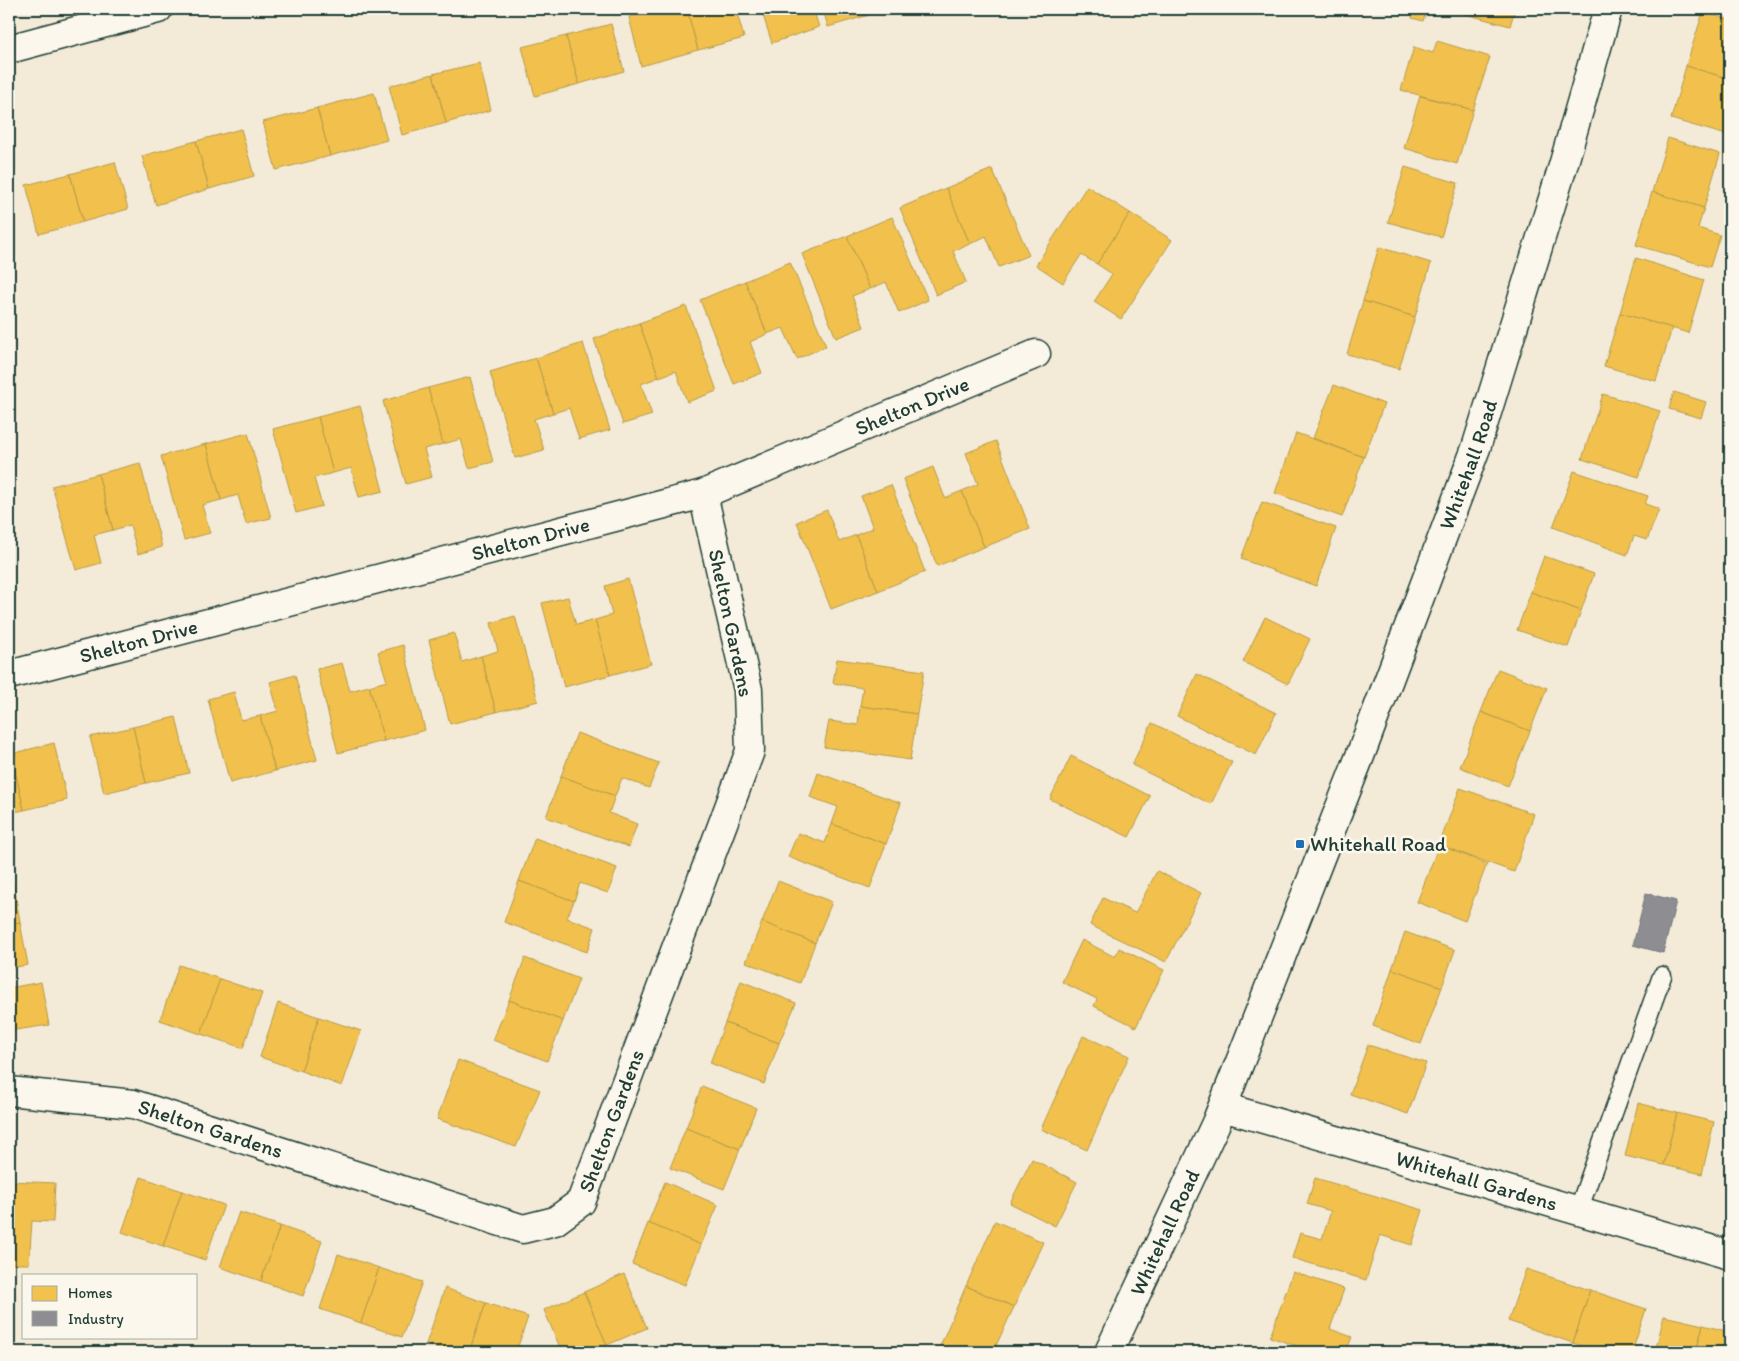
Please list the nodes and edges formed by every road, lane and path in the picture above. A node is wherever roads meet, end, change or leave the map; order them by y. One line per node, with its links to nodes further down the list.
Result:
1 (158, 9): 3 (street)
2 (1608, 9): 9 (street, Whitehall Road)
3 (9, 49)
4 (1036, 354): 5 (street, Shelton Drive)
5 (702, 494): 6 (street, Shelton Drive); 8 (street, Shelton Gardens)
6 (9, 675)
7 (1662, 976): 10 (lane)
8 (9, 1091)
9 (1223, 1107): 10 (street, Whitehall Gardens); 12 (street, Whitehall Road)
10 (1578, 1211): 11 (street, Whitehall Gardens)
11 (1730, 1255)
12 (1109, 1352)

